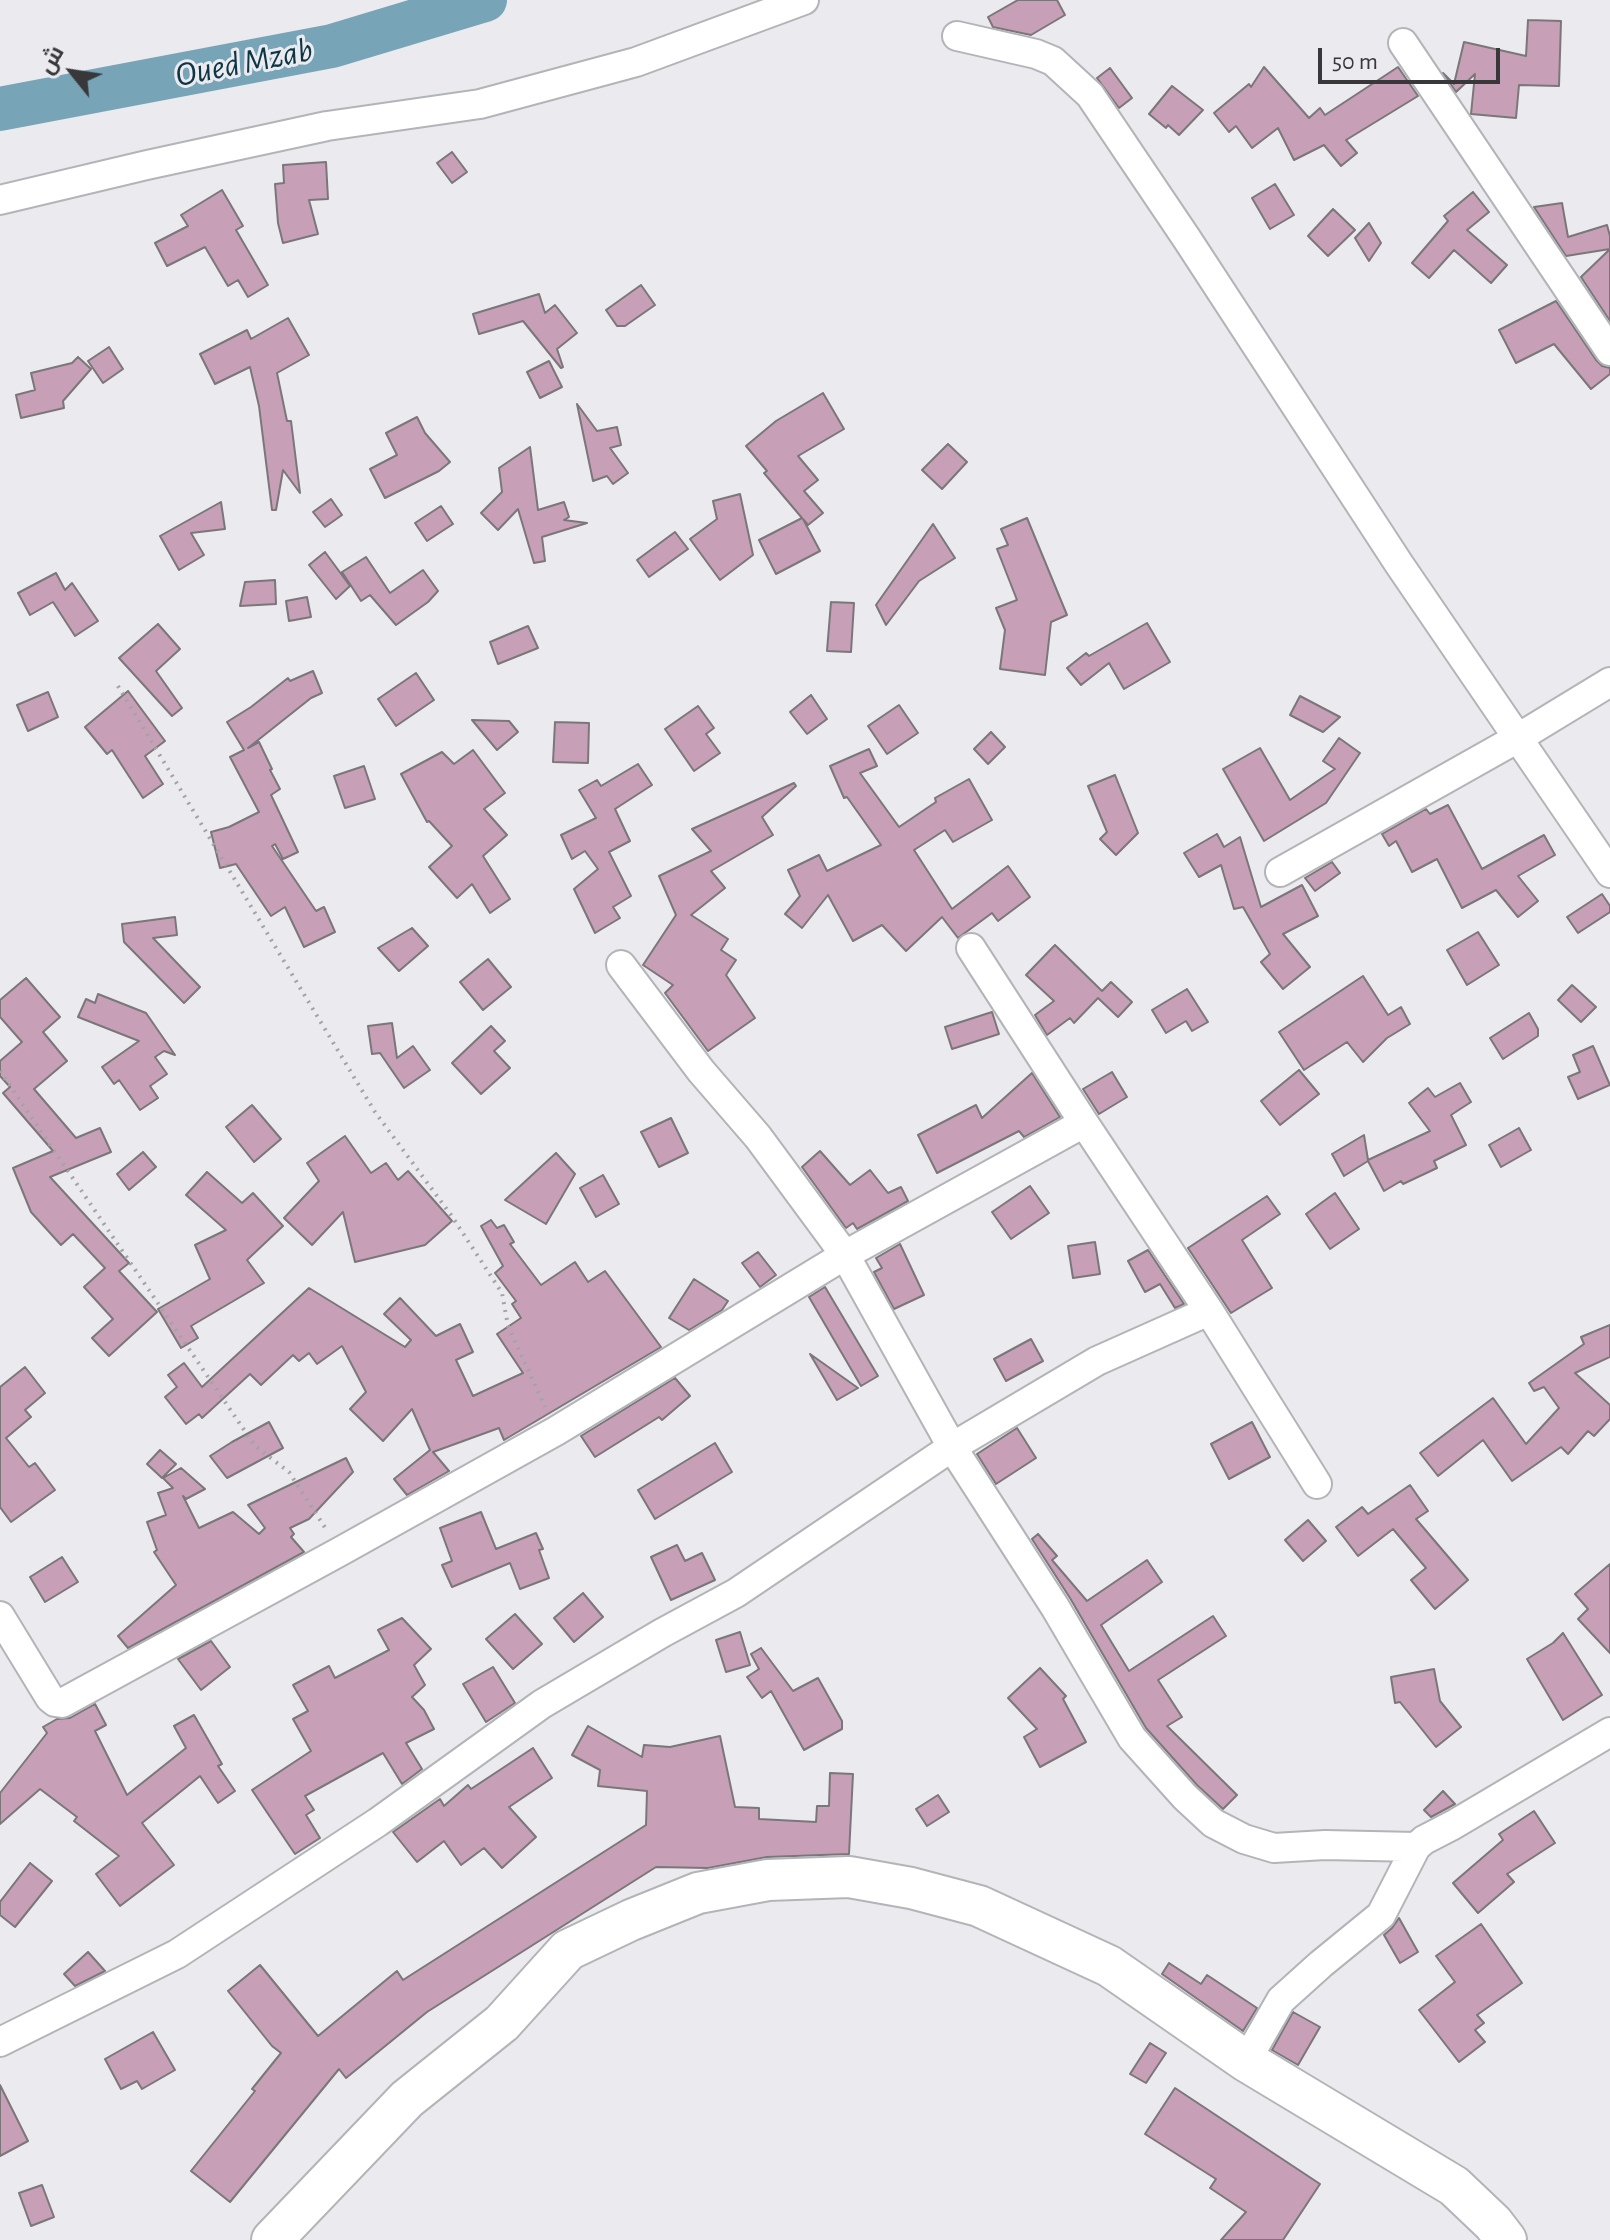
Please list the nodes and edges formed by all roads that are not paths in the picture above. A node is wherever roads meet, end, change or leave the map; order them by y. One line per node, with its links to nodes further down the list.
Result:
1 (804, 0): 4 (street)
2 (957, 36): 7 (street)
3 (1403, 43): 5 (street)
4 (0, 200)
5 (1610, 351)
6 (1610, 682): 7 (street)
7 (1518, 738): 8 (street); 9 (street)
8 (1280, 872)
9 (1610, 873)
10 (971, 948): 12 (street)
11 (621, 965): 13 (street)
12 (1084, 1123): 13 (street); 14 (street)
13 (845, 1255): 15 (street); 17 (street)
14 (1209, 1311): 15 (street); 16 (street)
15 (952, 1447): 19 (street); 20 (street)
16 (1317, 1484)
17 (0, 1616)
18 (1610, 1732): 19 (street)
19 (1416, 1847): 21 (street)
20 (0, 2042)
21 (1246, 2061): 22 (main road); 23 (main road)
22 (272, 2240)
23 (1506, 2240)

